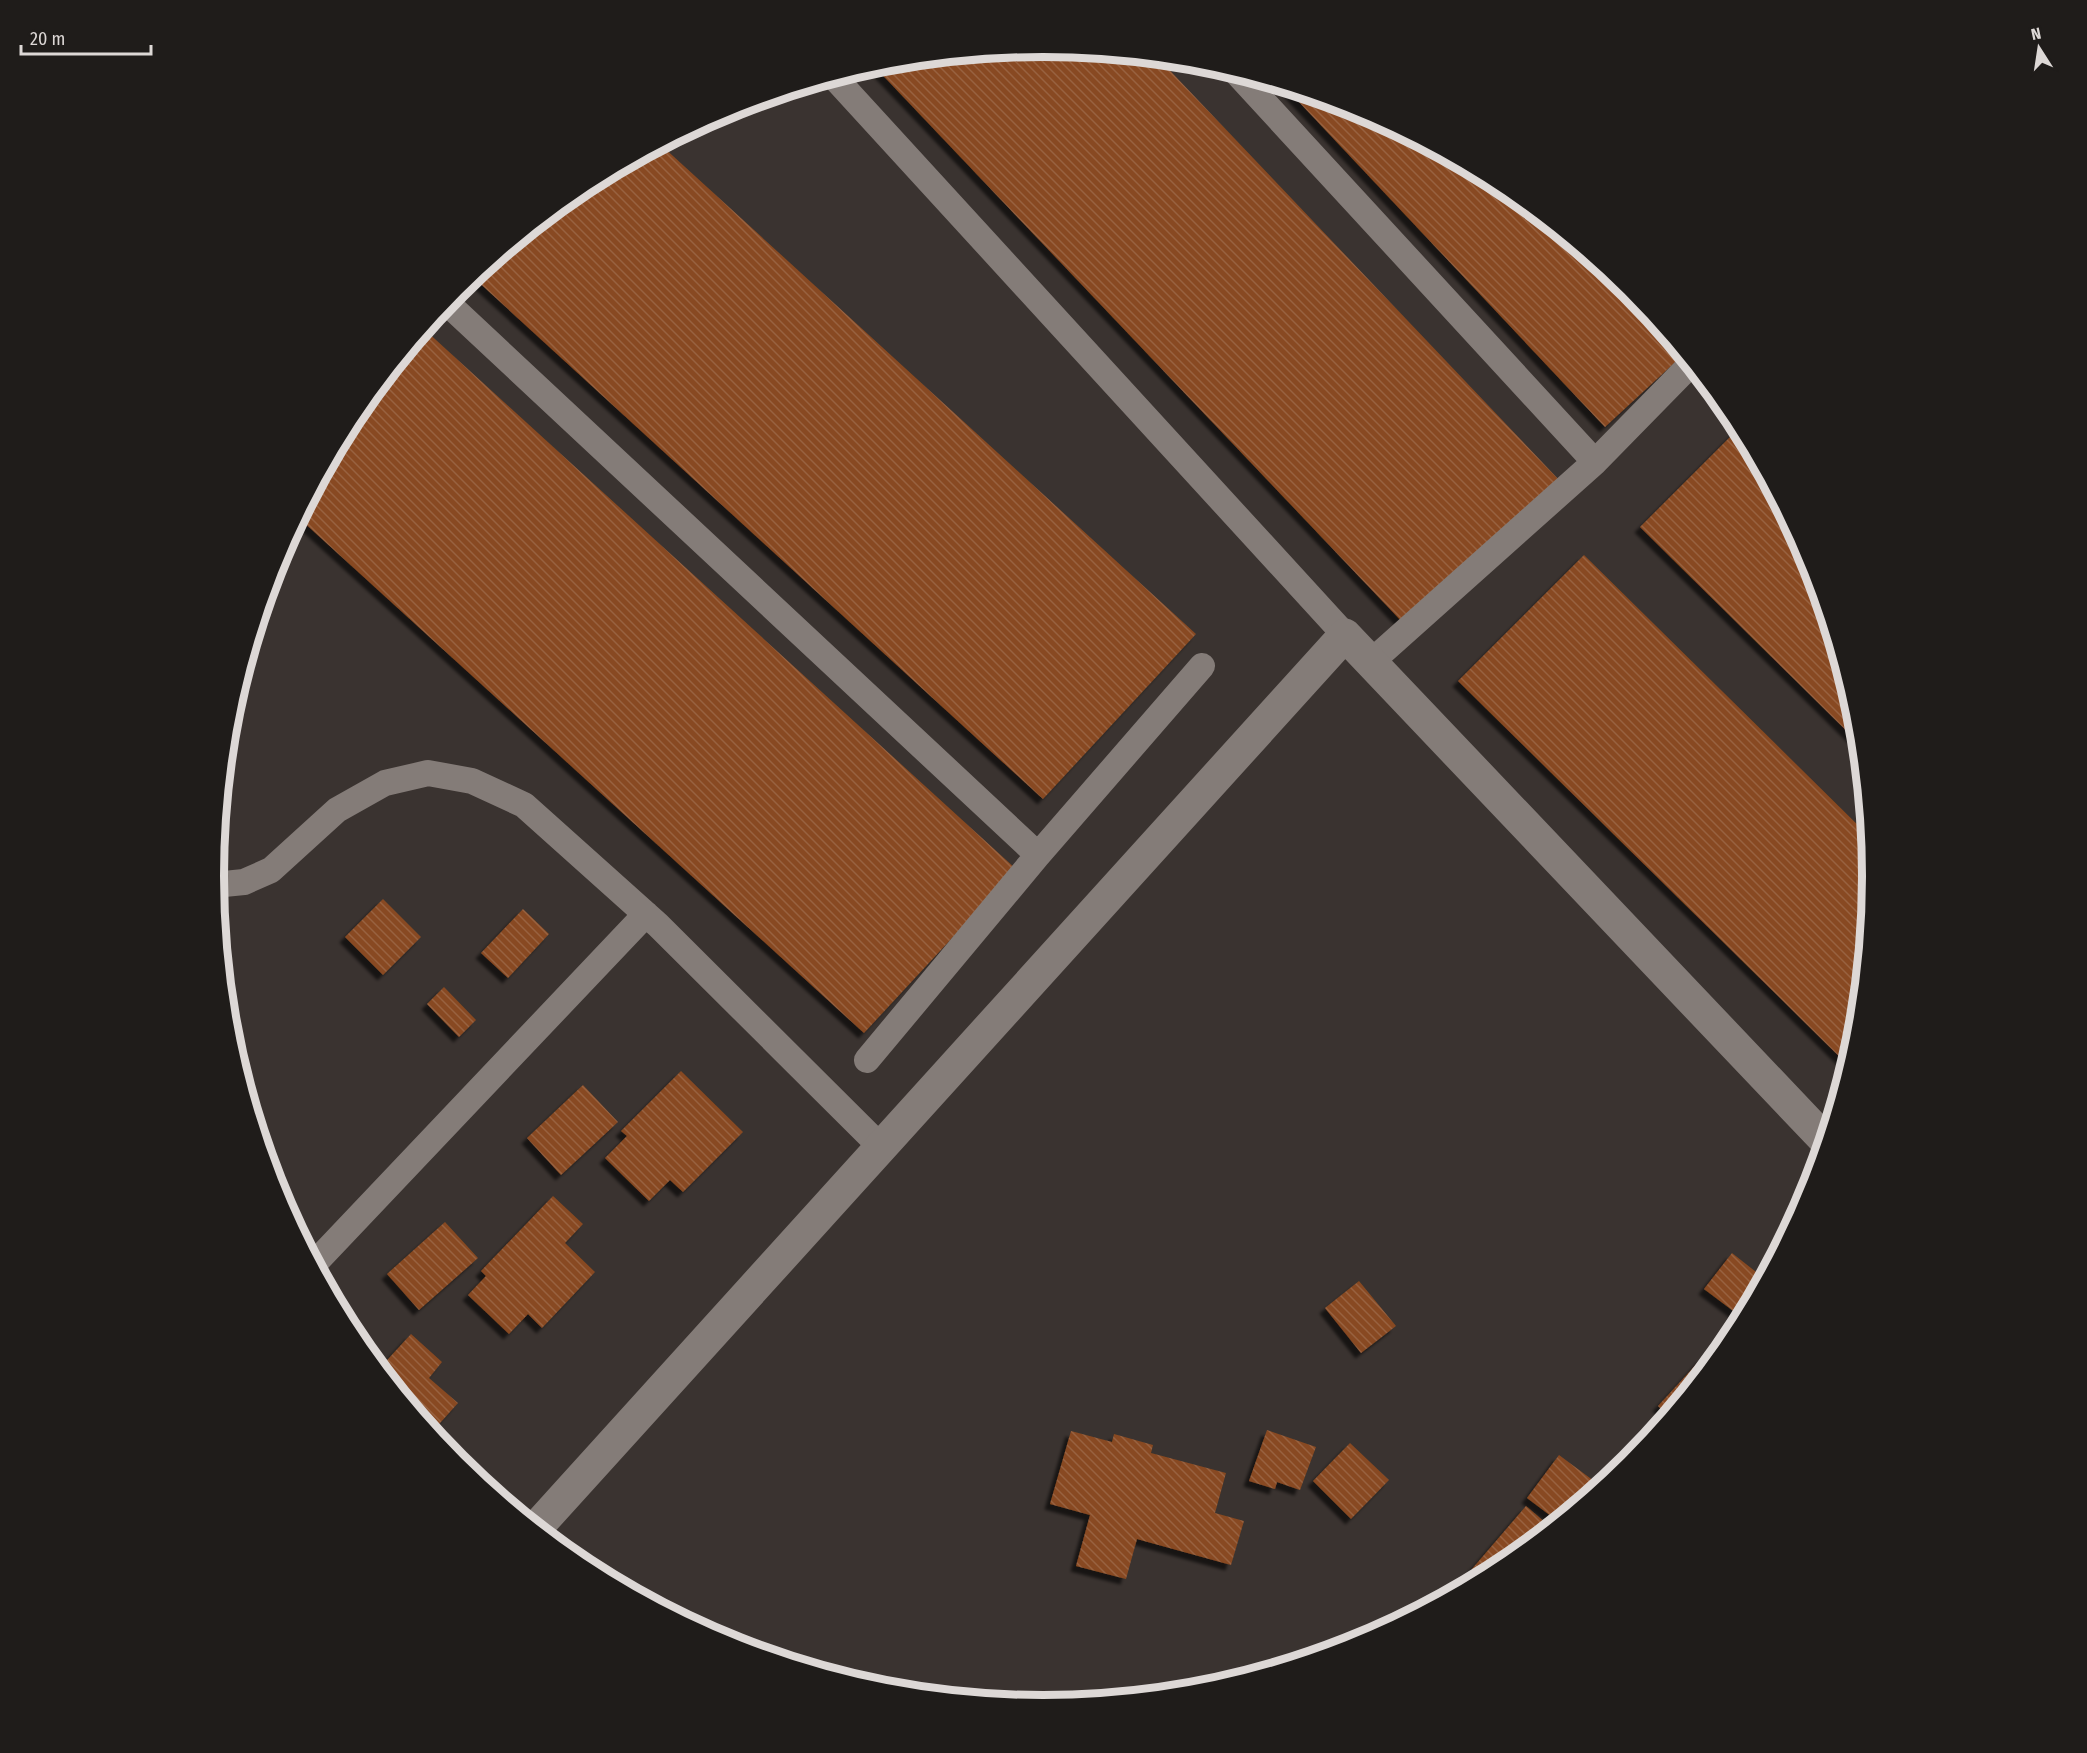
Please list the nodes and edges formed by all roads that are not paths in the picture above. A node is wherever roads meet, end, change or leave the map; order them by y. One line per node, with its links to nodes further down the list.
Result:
1 (840, 83): 6 (lane)
2 (1246, 83): 5 (lane)
3 (453, 309): 9 (lane)
4 (1686, 369): 5 (lane)
5 (1594, 462): 7 (lane)
6 (1345, 634): 7 (street); 14 (street)
7 (1371, 662): 13 (street)
8 (1202, 666): 9 (lane)
9 (1038, 855): 12 (lane)
10 (224, 884): 11 (lane)
11 (646, 914): 14 (lane); 15 (lane)
12 (867, 1060)
13 (1821, 1136)
14 (881, 1147): 16 (street)
15 (319, 1258)
16 (540, 1523)

